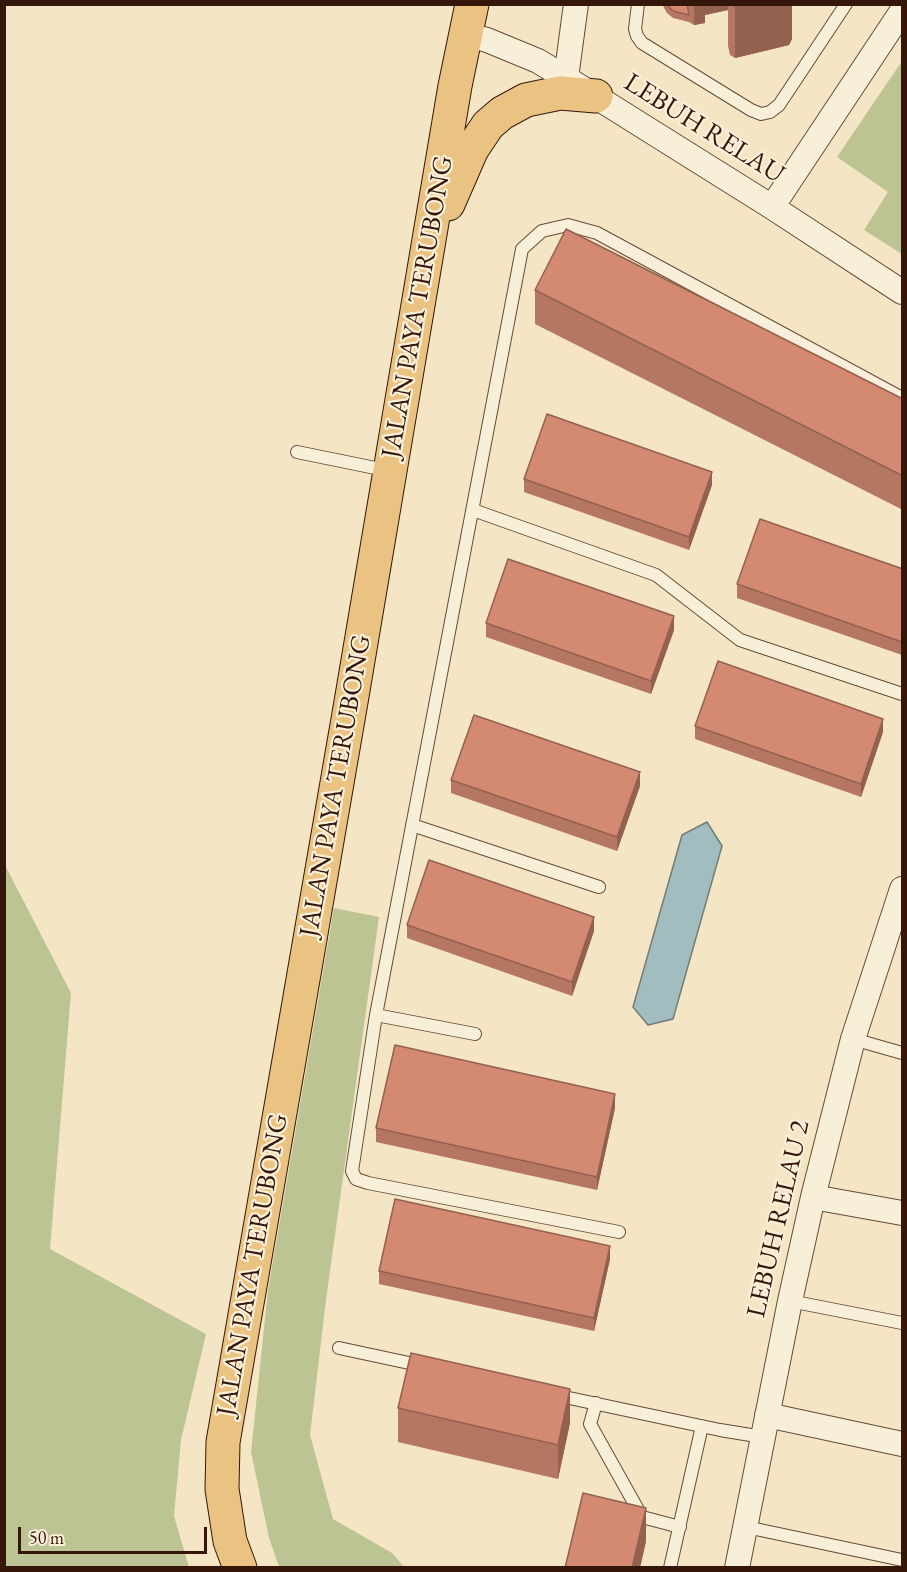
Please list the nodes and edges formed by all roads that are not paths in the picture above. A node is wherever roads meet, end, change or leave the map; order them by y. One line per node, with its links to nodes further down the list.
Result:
1 (576, 4): 6 (street)
2 (638, 4): 3 (lane)
3 (846, 4)
4 (903, 11): 8 (street)
5 (468, 19): 6 (street, LEBUH RELAU); 9 (main road, JALAN PAYA TERUBONG)
6 (566, 78): 7 (street, LEBUH RELAU)
7 (596, 96): 8 (street, LEBUH RELAU); 9 (main road)
8 (772, 207): 10 (street, LEBUH RELAU)
9 (427, 255): 13 (main road, JALAN PAYA TERUBONG)
10 (903, 292)
11 (903, 398): 14 (lane)
12 (297, 452): 13 (lane)
13 (390, 471): 38 (main road, JALAN PAYA TERUBONG)
14 (473, 510): 15 (lane); 16 (lane)
15 (903, 694)
16 (412, 825): 17 (lane); 19 (lane)
17 (599, 887)
18 (903, 889): 21 (street, LEBUH RELAU 2)
19 (376, 1015): 20 (lane); 25 (lane)
20 (474, 1034)
21 (853, 1039): 22 (lane); 23 (street, LEBUH RELAU 2)
22 (903, 1053)
23 (813, 1197): 24 (street); 26 (street, LEBUH RELAU 2)
24 (903, 1213)
25 (619, 1232)
26 (790, 1301): 27 (lane); 33 (street, LEBUH RELAU 2)
27 (903, 1323)
28 (339, 1348): 29 (lane)
29 (433, 1368)
30 (537, 1391): 31 (lane)
31 (596, 1403): 32 (lane); 35 (lane)
32 (702, 1426): 33 (lane); 35 (lane)
33 (765, 1426): 34 (street); 36 (street, LEBUH RELAU 2)
34 (903, 1444)
35 (680, 1527): 39 (lane)
36 (746, 1527): 37 (lane); 40 (street, LEBUH RELAU 2)
37 (903, 1560)
38 (240, 1568)
39 (670, 1568)
40 (737, 1568)

